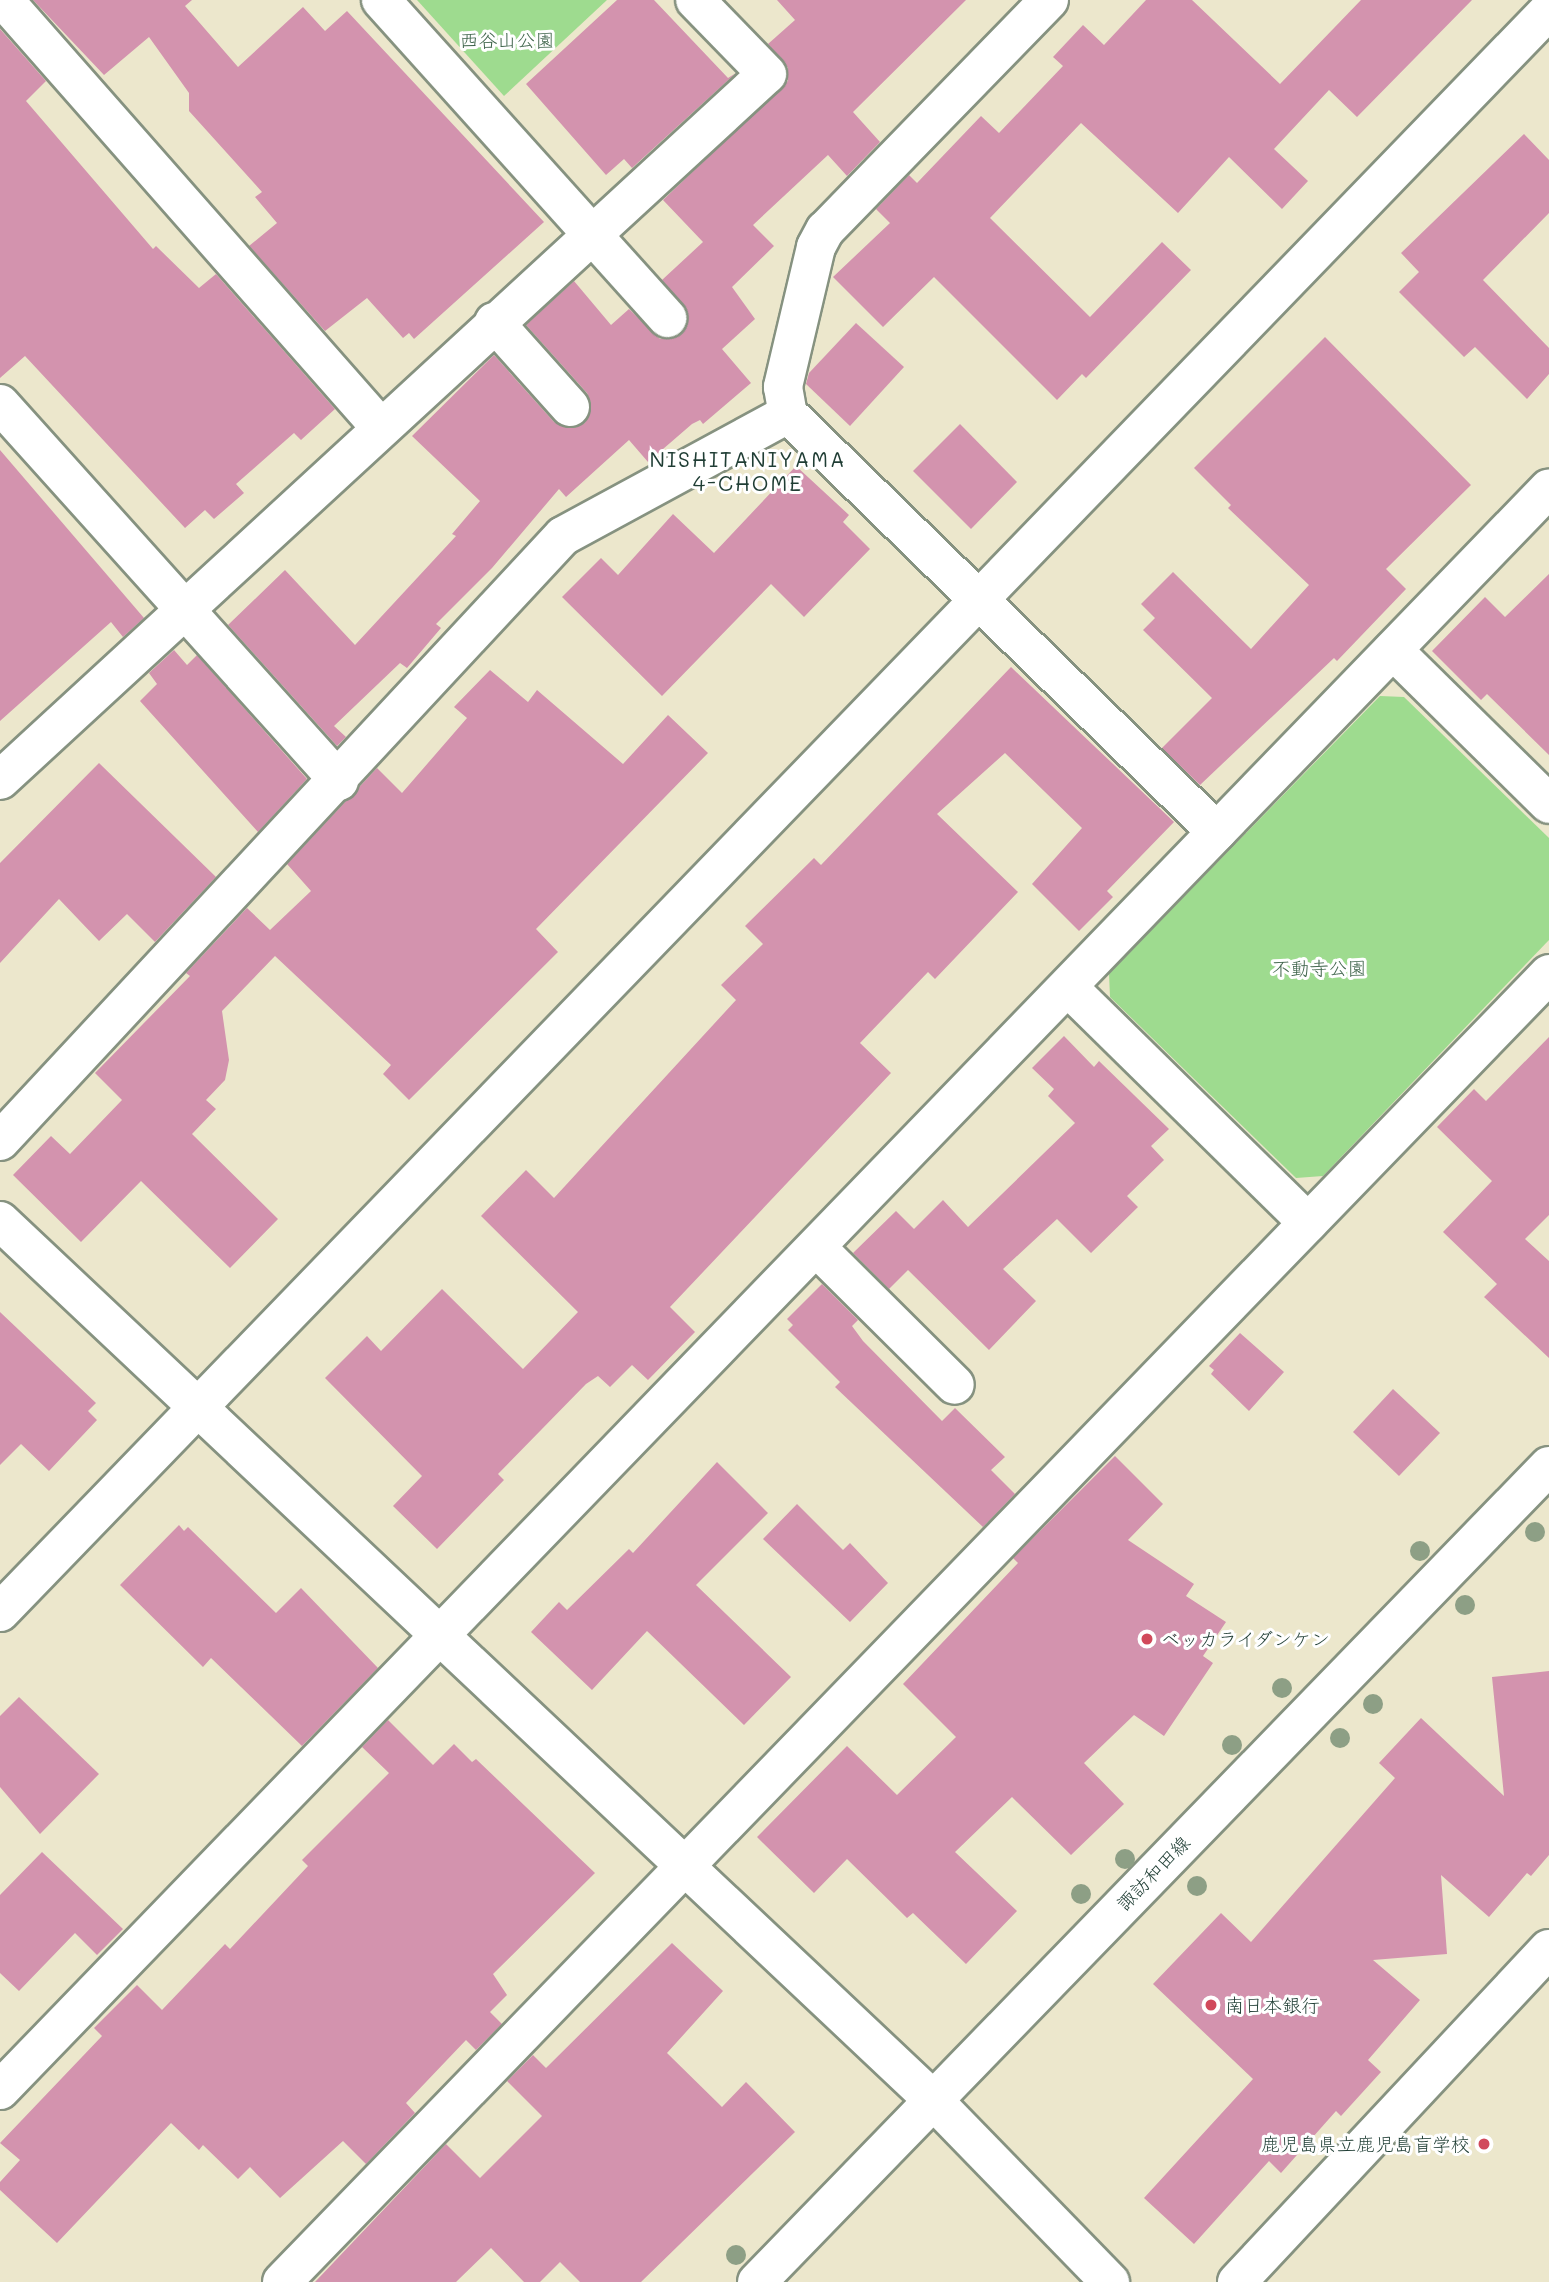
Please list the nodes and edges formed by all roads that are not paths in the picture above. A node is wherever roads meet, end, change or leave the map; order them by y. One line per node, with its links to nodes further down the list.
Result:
1 (4, 0): 12 (street)
2 (381, 0): 6 (street)
3 (695, 0): 6 (street)
4 (1049, 0): 11 (street)
5 (1549, 10): 14 (street)
6 (592, 233): 7 (street); 8 (street)
7 (667, 318)
8 (494, 322): 10 (street); 12 (street)
9 (0, 404): 15 (street)
10 (570, 407)
11 (788, 414): 14 (street); 18 (street)
12 (380, 426): 15 (street)
13 (1549, 488): 16 (street)
14 (979, 602): 20 (street); 28 (street)
15 (184, 609): 17 (street); 18 (street)
16 (1393, 650): 19 (street); 20 (street)
17 (0, 780)
18 (339, 781): 23 (street)
19 (1549, 804)
20 (1217, 832): 22 (street)
21 (1549, 974): 25 (street)
22 (1069, 988): 25 (street); 26 (street)
23 (0, 1141)
24 (0, 1221): 28 (street)
25 (1308, 1223): 32 (street)
26 (817, 1248): 27 (street); 31 (street)
27 (955, 1385)
28 (199, 1405): 30 (street); 31 (street)
29 (1549, 1466): 35 (street, 諏訪和田線)
30 (0, 1612)
31 (442, 1634): 32 (street); 34 (street)
32 (686, 1865): 35 (street); 36 (street)
33 (1549, 1950): 39 (street)
34 (0, 2090)
35 (933, 2100): 37 (street, 諏訪和田線); 38 (street)
36 (282, 2282)
37 (757, 2282)
38 (1110, 2282)
39 (1237, 2282)

